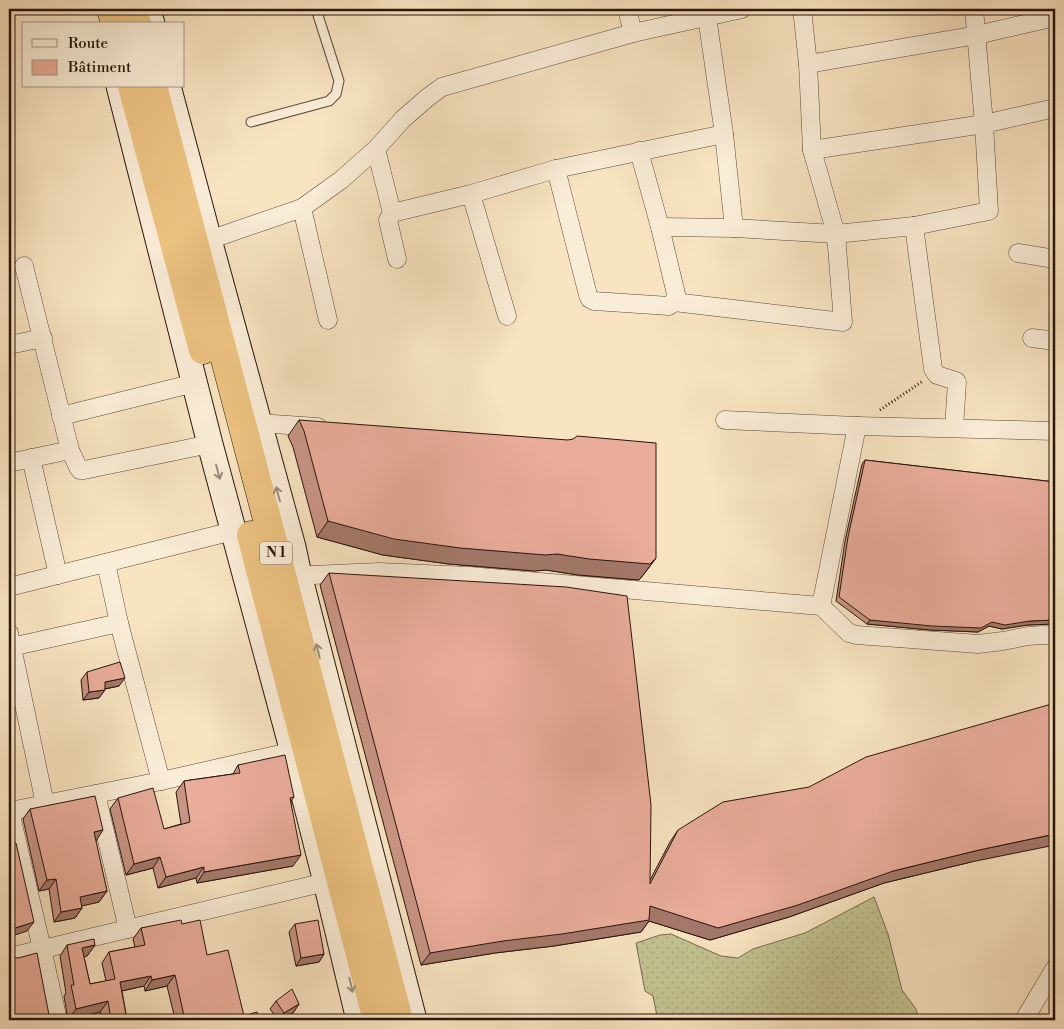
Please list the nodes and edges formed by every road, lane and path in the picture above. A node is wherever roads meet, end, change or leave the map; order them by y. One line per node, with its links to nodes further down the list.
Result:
1 (97, 9): 13 (street)
2 (111, 9): 14 (highway)
3 (133, 9): 15 (highway)
4 (148, 9): 16 (street)
5 (316, 9): 25 (lane)
6 (627, 9): 17 (street)
7 (742, 9): 10 (street)
8 (802, 9): 19 (street)
9 (974, 9): 18 (street)
10 (724, 11): 11 (street)
11 (707, 17): 17 (street); 27 (street)
12 (1055, 17): 18 (street)
13 (100, 22)
14 (114, 22)
15 (136, 22)
16 (151, 22)
17 (633, 33): 28 (street)
18 (976, 35): 19 (street); 26 (street)
19 (808, 64): 29 (street)
20 (120, 88): 52 (street)
21 (133, 88): 73 (highway, N 1)
22 (154, 88): 67 (highway, N 1)
23 (169, 88): 39 (street)
24 (1055, 108): 26 (street)
25 (251, 122)
26 (984, 124): 29 (street); 35 (street)
27 (724, 134): 30 (street); 37 (street)
28 (376, 149): 33 (street); 34 (street)
29 (812, 150): 38 (street)
30 (639, 151): 31 (street); 36 (street)
31 (556, 169): 32 (street); 44 (street)
32 (471, 194): 34 (street); 45 (street)
33 (302, 208): 39 (street); 46 (street)
34 (392, 213): 41 (street)
35 (914, 226): 38 (street); 51 (street)
36 (660, 227): 37 (street); 44 (street)
37 (734, 228): 38 (street)
38 (836, 234): 44 (street)
39 (208, 240): 55 (street)
40 (1018, 254): 42 (street)
41 (397, 259)
42 (1055, 260)
43 (24, 266): 47 (street)
44 (674, 302)
45 (506, 316)
46 (328, 320)
47 (43, 338): 50 (street); 53 (street)
48 (1032, 338): 49 (street)
49 (1055, 341)
50 (9, 346)
51 (935, 373): 56 (path); 58 (street)
52 (195, 383): 53 (street); 60 (street)
53 (61, 416): 61 (street)
54 (724, 420): 56 (street)
55 (258, 423): 57 (street); 67 (street, one-way to 55)
56 (857, 426): 58 (street); 69 (street)
57 (334, 428)
58 (954, 428): 59 (street)
59 (1055, 431)
60 (210, 444): 61 (street); 64 (street, one-way to 64)
61 (70, 450): 62 (street)
62 (31, 458): 63 (street); 66 (street)
63 (9, 463)
64 (233, 531): 65 (street); 73 (street)
65 (106, 563): 66 (street); 70 (street)
66 (58, 575): 68 (street)
67 (290, 576): 69 (street); 83 (highway, N 1, one-way to 67)
68 (9, 587)
69 (821, 606): 71 (street)
70 (119, 623): 72 (street); 74 (street)
71 (1055, 636)
72 (10, 640): 76 (street)
73 (299, 750): 74 (street); 78 (street); 86 (highway, N 1)
74 (162, 781): 75 (street)
75 (96, 794): 76 (street); 79 (street)
76 (45, 804): 77 (street)
77 (10, 809): 80 (street)
78 (326, 882): 79 (street); 85 (street, one-way to 85)
79 (128, 929): 80 (street)
80 (42, 950): 81 (street); 84 (street)
81 (9, 957)
82 (1055, 968): 88 (street)
83 (399, 1002): 87 (street)
84 (58, 1020)
85 (359, 1020)
86 (377, 1020)
87 (414, 1020)
88 (1024, 1020)

